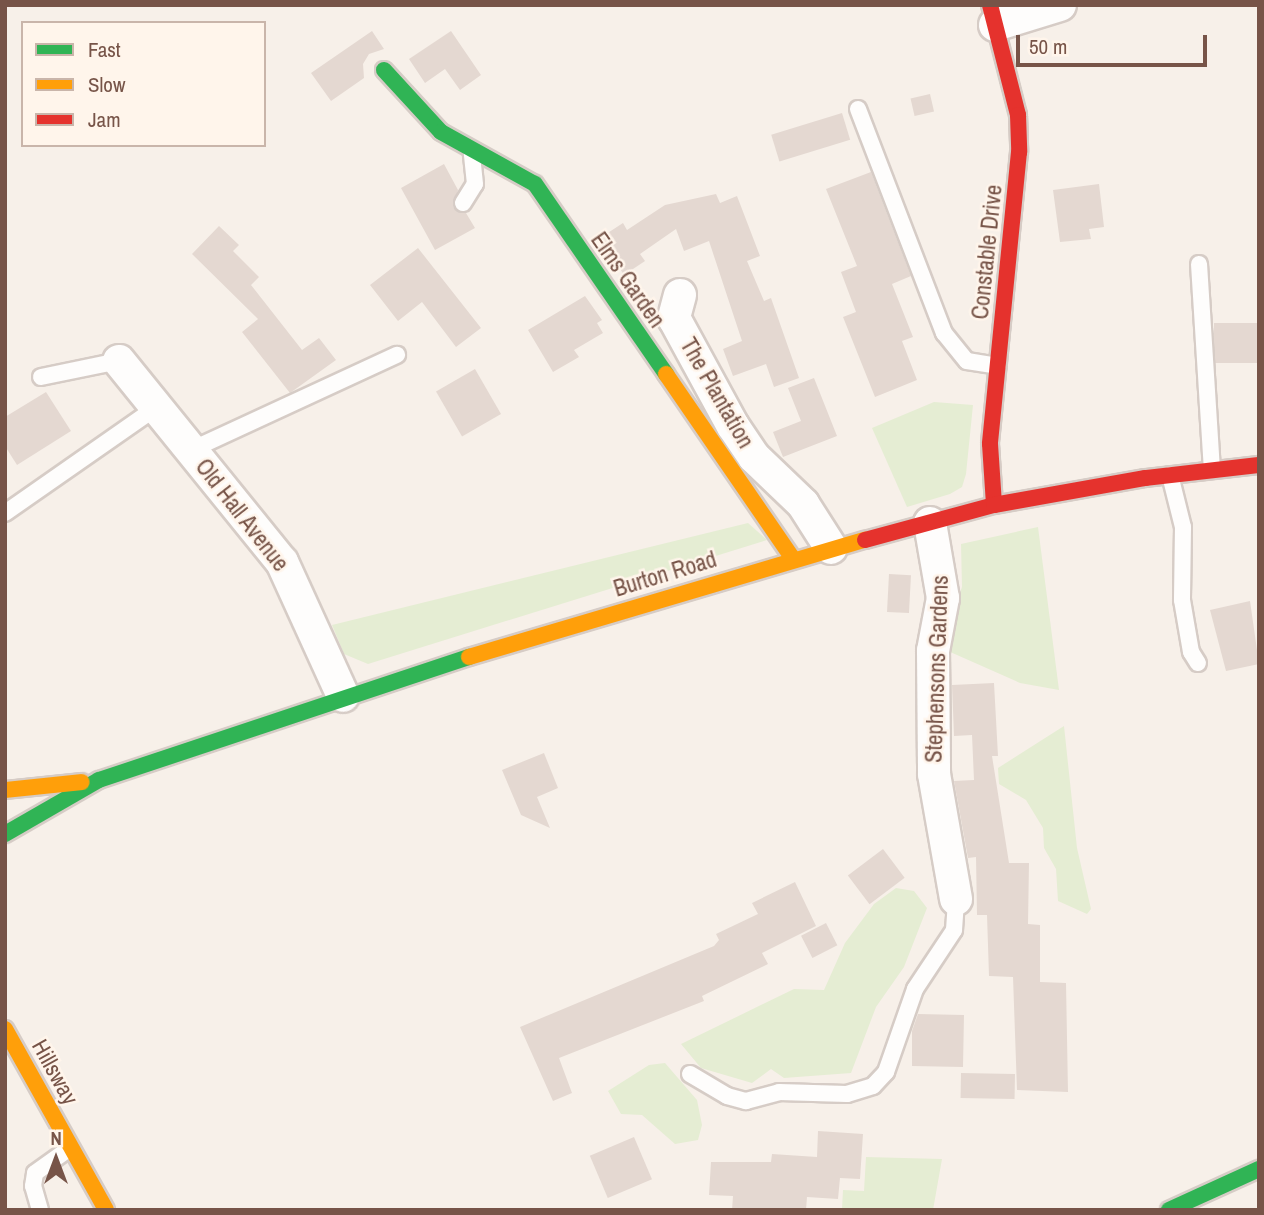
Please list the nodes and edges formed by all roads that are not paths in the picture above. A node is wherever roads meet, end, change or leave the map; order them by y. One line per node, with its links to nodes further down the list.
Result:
1 (1060, 5): 2 (street)
2 (992, 15): 11 (street, Constable Drive)
3 (384, 71): 5 (street, Elms Garden)
4 (858, 109): 11 (lane)
5 (471, 146): 6 (lane); 22 (street, Elms Garden)
6 (463, 202)
7 (1199, 264): 16 (lane)
8 (680, 295): 21 (street, The Plantation)
9 (397, 355): 14 (lane, Old Hall Avenue)
10 (119, 360): 12 (lane); 13 (street, Old Hall Avenue)
11 (998, 366): 18 (street, Constable Drive)
12 (41, 377)
13 (157, 407): 14 (street, Old Hall Avenue); 19 (lane)
14 (191, 450): 24 (street, Old Hall Avenue)
15 (1259, 465): 16 (street, Burton Road)
16 (1212, 470): 17 (street, Burton Road)
17 (1170, 475): 18 (street, Burton Road); 23 (lane)
18 (995, 505): 20 (street, Burton Road)
19 (5, 513)
20 (930, 523): 21 (street, Burton Road); 28 (street, Stephensons Gardens)
21 (831, 548): 22 (street, Burton Road)
22 (793, 559): 24 (street, Burton Road)
23 (1198, 663)
24 (343, 696): 25 (street, Burton Road)
25 (99, 780): 26 (street, Burton Road); 27 (street, Burton Road)
26 (5, 790)
27 (5, 834)
28 (957, 899): 30 (lane)
29 (5, 1029): 31 (street, Hillsway)
30 (690, 1074)
31 (70, 1148): 33 (lane); 34 (street, Hillsway)
32 (1259, 1169): 35 (street)
33 (40, 1210)
34 (107, 1210)
35 (1169, 1210)

